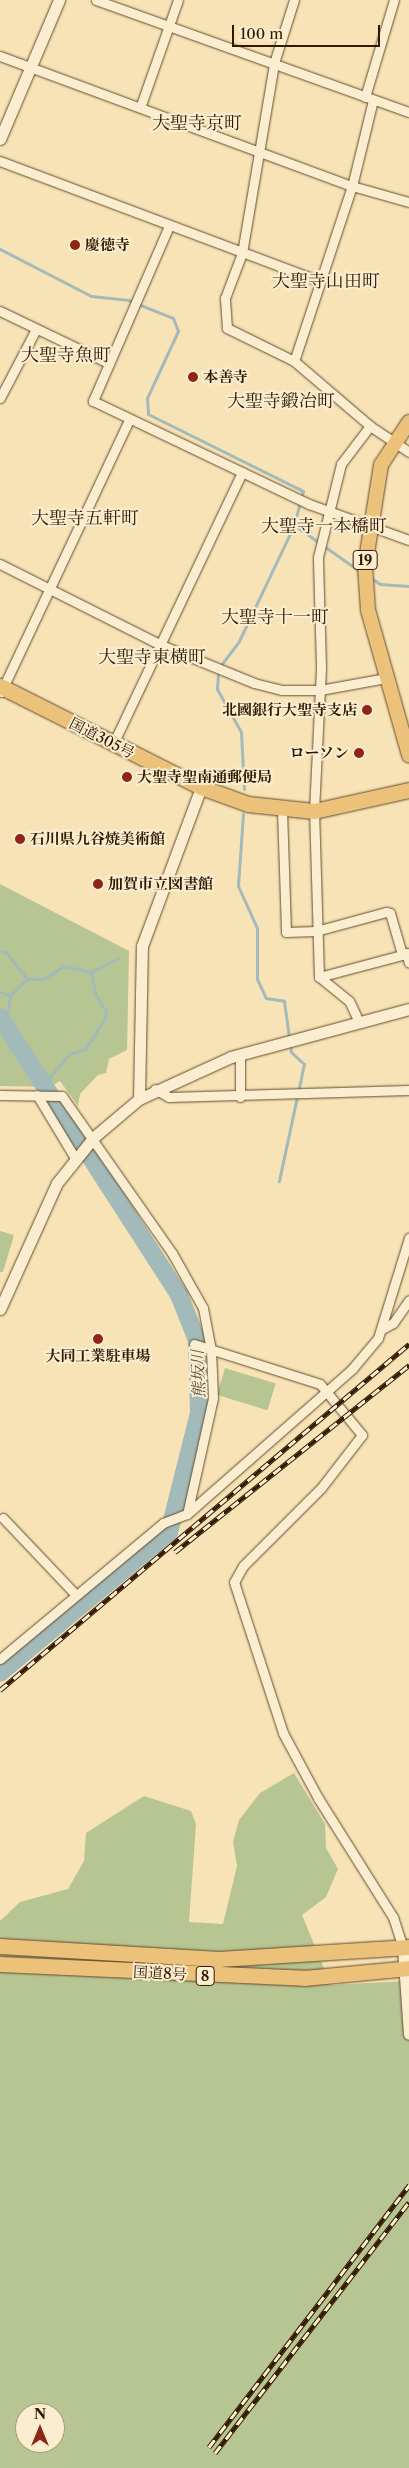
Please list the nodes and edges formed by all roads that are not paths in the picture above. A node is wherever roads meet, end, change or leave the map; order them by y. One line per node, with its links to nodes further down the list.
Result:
1 (59, 0): 9 (street)
2 (96, 0): 6 (street)
3 (178, 0): 6 (street)
4 (294, 0): 8 (street)
5 (394, 0): 10 (street)
6 (170, 27): 8 (street); 11 (street)
7 (0, 56): 9 (street)
8 (274, 63): 10 (street); 14 (street)
9 (31, 67): 11 (street); 13 (street)
10 (369, 99): 12 (street); 16 (street)
11 (141, 105): 14 (street)
12 (409, 112)
13 (0, 139)
14 (262, 151): 16 (street); 19 (street)
15 (0, 160): 18 (street)
16 (352, 186): 17 (street); 20 (street)
17 (409, 202)
18 (168, 226): 19 (street); 24 (street)
19 (242, 253): 20 (street); 23 (street)
20 (319, 281): 23 (street)
21 (0, 311): 22 (street)
22 (36, 329): 24 (street); 25 (street)
23 (294, 361): 28 (street)
24 (108, 363): 26 (street)
25 (0, 398)
26 (129, 420): 31 (street); 36 (street)
27 (409, 422): 29 (main road, 19)
28 (370, 426): 29 (street); 32 (street)
29 (392, 443): 30 (street); 33 (main road, 19)
30 (409, 452)
31 (242, 472): 32 (street); 37 (street)
32 (332, 514): 33 (street); 40 (street)
33 (368, 528): 34 (street); 38 (main road, 19)
34 (409, 540)
35 (0, 564): 36 (street)
36 (51, 590): 37 (street); 39 (street)
37 (161, 645): 40 (street); 41 (street)
38 (386, 678): 40 (street); 42 (main road, 19)
39 (1, 689): 41 (highway, 国道305号)
40 (320, 690): 46 (street)
41 (113, 744): 43 (highway, 国道305号)
42 (409, 755)
43 (201, 788): 45 (highway, 国道305号); 59 (street)
44 (409, 790): 46 (highway, 国道305号)
45 (282, 810): 46 (highway, 国道305号); 47 (street)
46 (314, 811): 47 (street)
47 (316, 931): 48 (street); 50 (street)
48 (406, 953): 49 (street); 50 (street)
49 (409, 963)
50 (319, 976): 52 (street)
51 (409, 1009): 52 (street)
52 (359, 1022): 53 (street)
53 (240, 1054): 54 (street); 58 (street)
54 (155, 1089): 58 (street); 59 (street)
55 (409, 1090): 58 (street)
56 (0, 1095): 57 (street)
57 (38, 1095): 60 (street); 61 (street)
58 (240, 1097)
59 (139, 1098): 60 (street)
60 (94, 1137): 61 (street); 67 (street)
61 (77, 1156): 64 (street)
62 (409, 1238): 65 (street)
63 (409, 1300): 65 (street)
64 (0, 1309)
65 (382, 1329): 68 (street)
66 (194, 1344): 67 (street)
67 (211, 1350): 68 (street); 69 (street)
68 (326, 1391): 69 (street); 74 (street)
69 (185, 1515): 71 (street)
70 (2, 1518): 71 (street)
71 (76, 1595): 72 (street)
72 (0, 1659)
73 (0, 1946): 74 (highway, 国道8号 / 8)
74 (406, 1948): 76 (street)
75 (0, 1964): 76 (highway, 国道8号 / 8)
76 (407, 1969): 77 (street)
77 (409, 2034)

